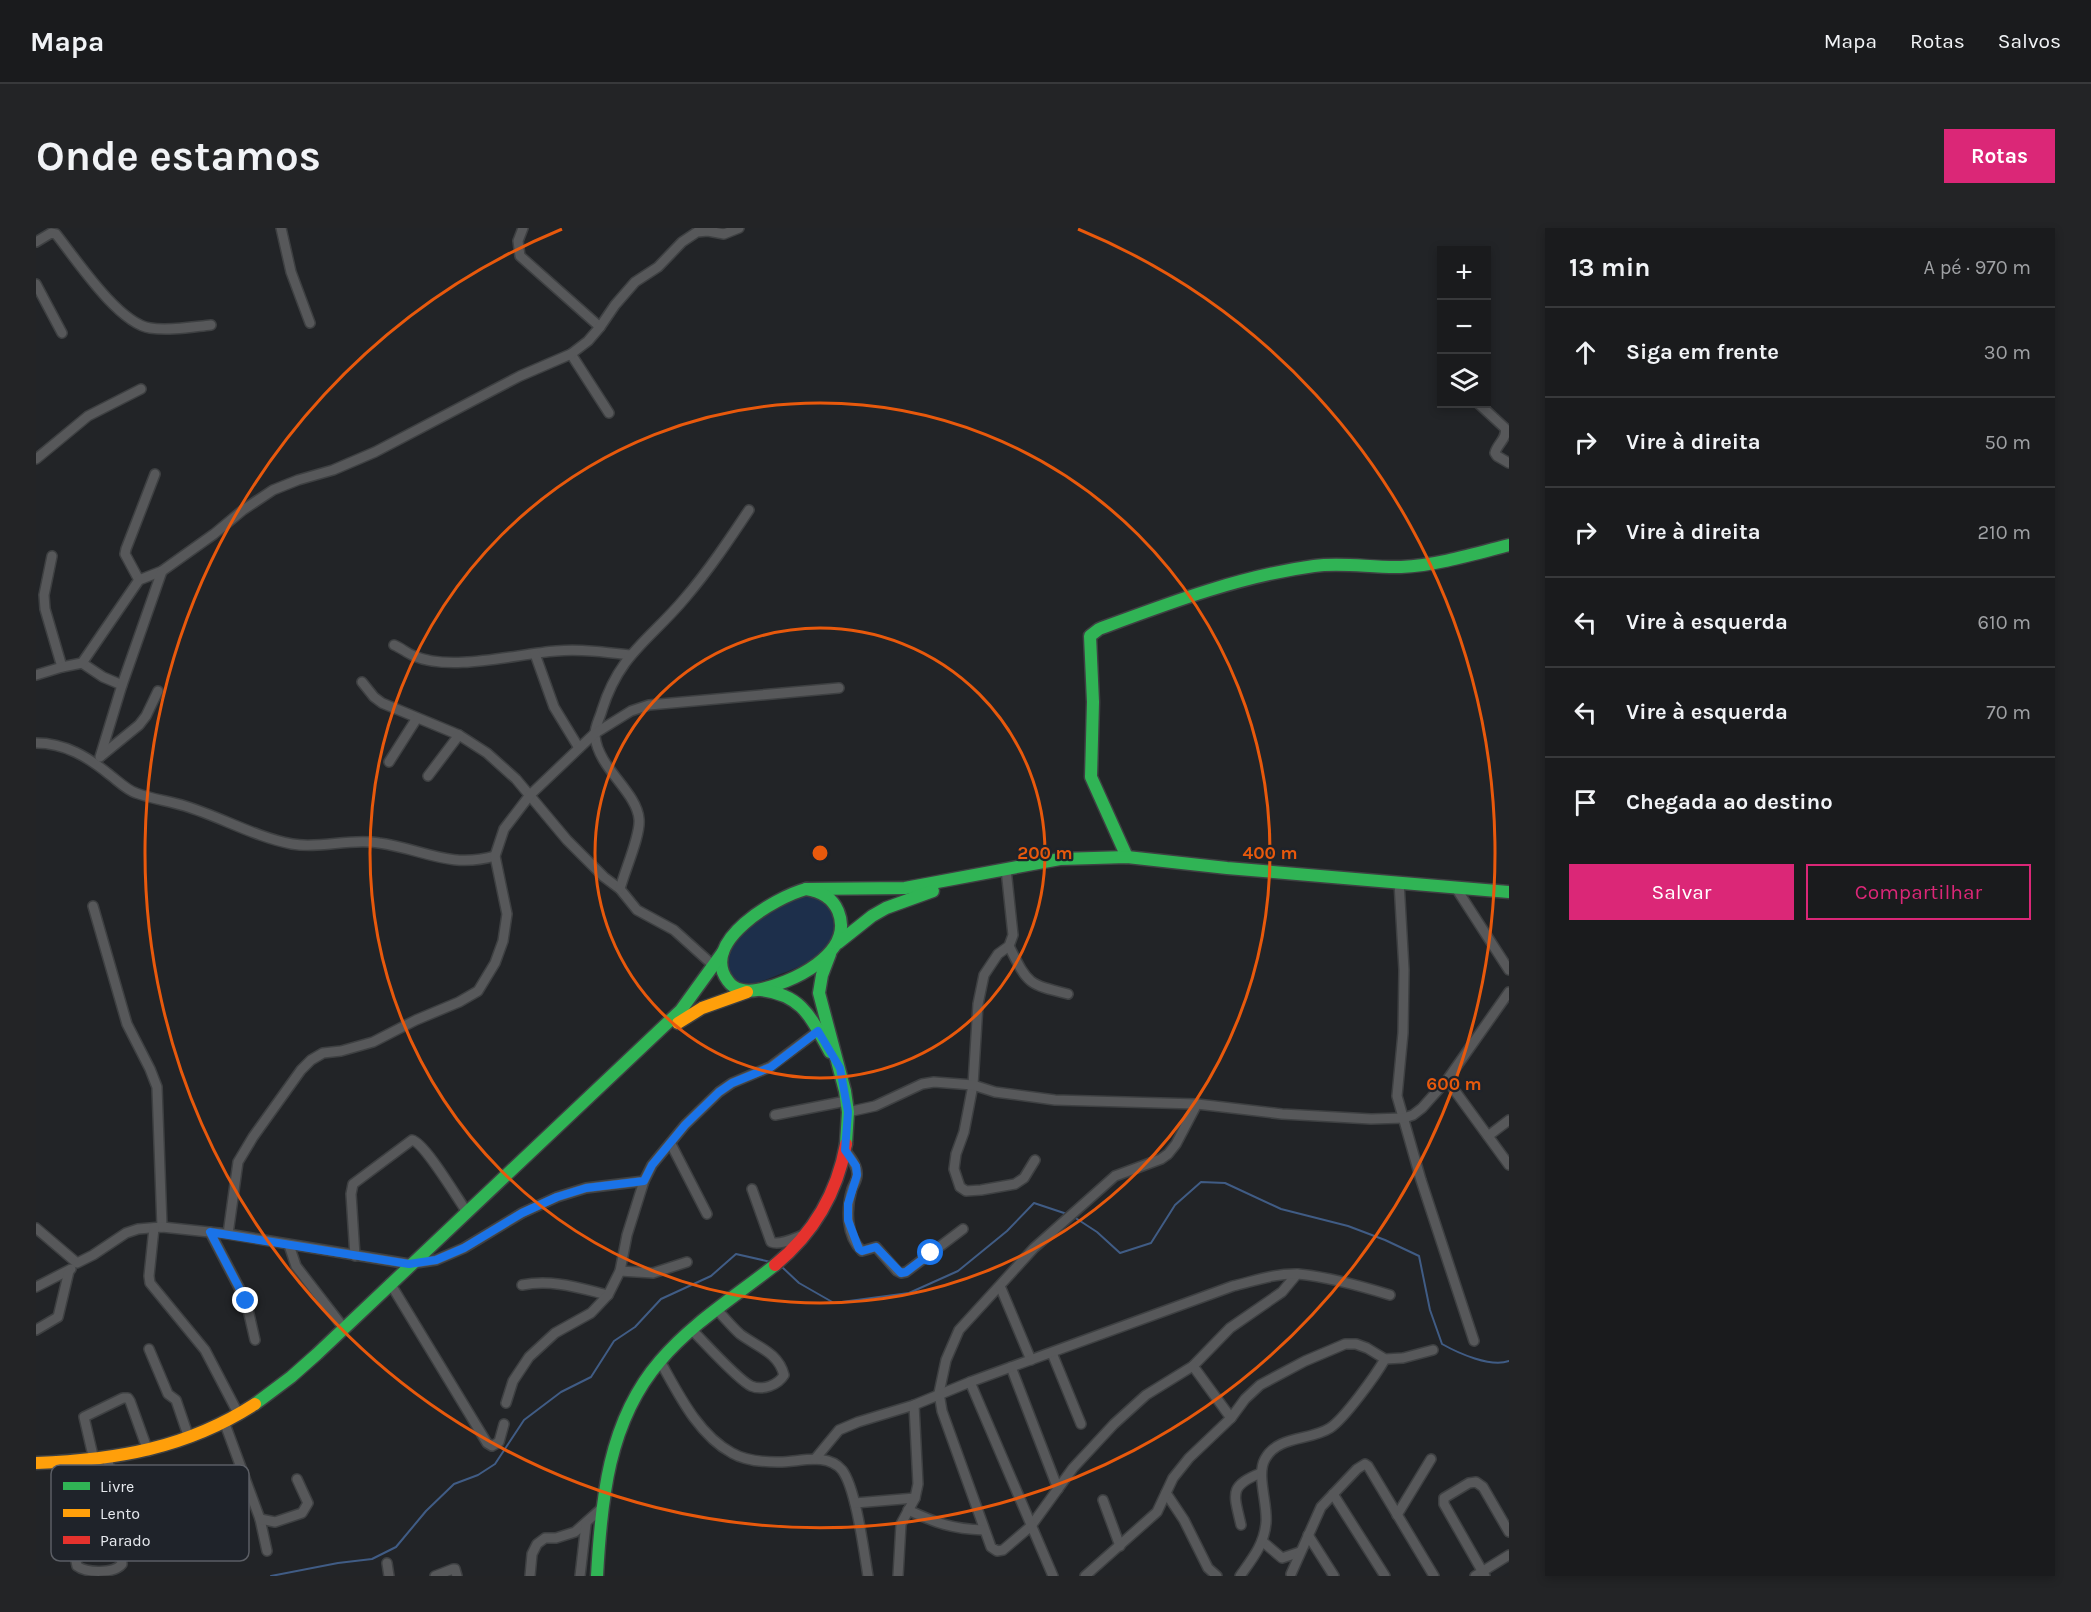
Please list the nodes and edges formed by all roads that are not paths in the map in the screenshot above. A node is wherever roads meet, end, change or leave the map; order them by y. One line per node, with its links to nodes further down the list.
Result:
1 (280, 228): 6 (street)
2 (523, 228): 8 (street)
3 (739, 228): 8 (street)
4 (36, 242): 7 (street)
5 (36, 284): 9 (street)
6 (310, 323)
7 (211, 325)
8 (600, 327): 10 (street)
9 (62, 333)
10 (571, 354): 13 (street); 20 (street)
11 (141, 389): 14 (street)
12 (1483, 408): 15 (street)
13 (609, 413)
14 (36, 459)
15 (1509, 463)
16 (155, 474): 21 (street)
17 (749, 510): 24 (street)
18 (1509, 545): 42 (main road)
19 (52, 556): 26 (street)
20 (162, 571): 21 (street); 29 (street)
21 (139, 580): 25 (street)
22 (394, 645): 23 (street)
23 (535, 654): 24 (street); 36 (street)
24 (630, 655): 33 (street)
25 (82, 663): 26 (street); 29 (street)
26 (62, 667): 27 (street)
27 (36, 675)
28 (362, 682): 32 (street)
29 (122, 685): 37 (street)
30 (839, 688): 33 (street)
31 (158, 691): 37 (street)
32 (417, 718): 34 (street); 38 (street)
33 (594, 734): 36 (street); 47 (street)
34 (459, 735): 39 (street); 40 (street)
35 (36, 743): 37 (street)
36 (579, 748): 40 (street)
37 (97, 760): 41 (street)
38 (389, 762)
39 (428, 776)
40 (530, 795): 41 (street); 47 (street)
41 (495, 856): 83 (street)
42 (1127, 857): 43 (main road); 45 (main road)
43 (1006, 869): 44 (main road); 51 (street)
44 (974, 876): 48 (main road); 52 (main road)
45 (1399, 882): 46 (main road); 67 (street)
46 (1456, 888): 49 (main road); 55 (street)
47 (620, 889): 54 (street)
48 (806, 889): 52 (main road); 53 (main road)
49 (1509, 892)
50 (93, 906): 78 (street)
51 (1009, 946): 58 (street); 63 (street)
52 (835, 948): 56 (main road); 60 (main road)
53 (723, 952): 54 (main road); 56 (main road)
54 (714, 966): 61 (main road)
55 (1509, 970)
56 (755, 990): 59 (main road); 61 (main road)
57 (1509, 992): 62 (street)
58 (1068, 994)
59 (818, 1031): 60 (main road); 70 (street)
60 (840, 1068): 65 (main road)
61 (617, 1070): 76 (main road)
62 (1447, 1080): 67 (street); 69 (street)
63 (973, 1085): 64 (street); 65 (street); 72 (street)
64 (1197, 1104): 67 (street); 94 (street)
65 (847, 1106): 66 (street); 71 (main road)
66 (775, 1115)
67 (1404, 1118): 103 (street)
68 (1509, 1120): 69 (street)
69 (1488, 1136): 73 (street)
70 (671, 1144): 74 (street); 77 (street)
71 (845, 1150): 80 (street); 82 (main road)
72 (1035, 1160)
73 (1509, 1165)
74 (644, 1181): 88 (street); 90 (street)
75 (752, 1189): 82 (street)
76 (466, 1212): 85 (street); 88 (main road)
77 (707, 1214)
78 (158, 1227): 81 (street); 87 (street); 116 (street)
79 (36, 1228): 87 (street)
80 (963, 1229)
81 (210, 1232): 83 (street); 102 (street)
82 (811, 1232): 98 (main road)
83 (228, 1234): 84 (street)
84 (289, 1245): 85 (street); 99 (street)
85 (355, 1256): 88 (street)
86 (687, 1262): 90 (street)
87 (77, 1263): 89 (street)
88 (409, 1264): 92 (main road)
89 (69, 1271): 95 (street); 100 (street)
90 (620, 1271): 96 (street)
91 (1298, 1274): 97 (street); 106 (street); 110 (street)
92 (390, 1283): 99 (main road); 119 (street)
93 (522, 1286): 96 (street)
94 (1000, 1286): 108 (street); 113 (street)
95 (36, 1287)
96 (608, 1295): 114 (street)
97 (1390, 1295)
98 (717, 1310): 101 (main road); 101 (street)
99 (343, 1327): 116 (main road)
100 (36, 1330)
101 (693, 1330): 109 (main road)
102 (255, 1340)
103 (1474, 1341)
104 (149, 1349): 121 (street)
105 (1433, 1350): 107 (street)
106 (1052, 1353): 108 (street); 120 (street)
107 (1385, 1359): 117 (street); 132 (street)
108 (1031, 1360): 111 (street)
109 (660, 1361): 124 (street); 141 (main road)
110 (1193, 1366): 117 (street); 135 (street)
111 (1011, 1367): 112 (street); 135 (street)
112 (970, 1382): 113 (street); 147 (street)
113 (939, 1394): 115 (street); 148 (street)
114 (506, 1403)
115 (914, 1405): 124 (street); 138 (street)
116 (239, 1415): 118 (main road)
117 (1231, 1418): 136 (street)
118 (225, 1424): 121 (main road); 131 (street)
119 (504, 1424)
120 (1081, 1424)
121 (189, 1438): 122 (main road)
122 (148, 1451): 123 (main road); 126 (street)
123 (108, 1459): 126 (main road); 130 (street)
124 (814, 1459): 140 (street)
125 (1431, 1459): 143 (street)
126 (94, 1460): 127 (main road)
127 (56, 1462): 128 (main road); 129 (street)
128 (36, 1463)
129 (57, 1465)
130 (109, 1465)
131 (240, 1465)
132 (1261, 1473): 146 (street); 151 (street)
133 (297, 1479): 144 (street)
134 (249, 1489): 144 (street)
135 (1058, 1489): 147 (street)
136 (1166, 1493): 152 (street); 171 (street)
137 (1334, 1494): 143 (street); 150 (street); 174 (street)
138 (915, 1498): 140 (street); 142 (street)
139 (1103, 1500): 152 (street)
140 (855, 1503): 167 (street)
141 (602, 1508): 145 (street); 166 (main road)
142 (908, 1510): 148 (street); 168 (street)
143 (1397, 1515): 175 (street)
144 (260, 1519): 153 (street)
145 (586, 1524): 164 (street); 165 (street)
146 (1240, 1525)
147 (1031, 1526): 148 (street); 169 (street)
148 (984, 1530)
149 (1509, 1532): 160 (street)
150 (1308, 1535): 154 (street); 173 (street)
151 (1262, 1541): 154 (street); 172 (street)
152 (1120, 1546): 170 (street)
153 (267, 1551)
154 (1300, 1552): 159 (street)
155 (1509, 1555): 160 (street)
156 (76, 1561): 157 (street)
157 (122, 1561)
158 (387, 1563): 161 (street)
159 (1291, 1574)
160 (1481, 1574)
161 (389, 1576)
162 (435, 1576): 163 (street)
163 (457, 1576)
164 (530, 1576)
165 (580, 1576)
166 (597, 1576)
167 (868, 1576)
168 (898, 1576)
169 (1053, 1576)
170 (1085, 1576)
171 (1217, 1576)
172 (1240, 1576)
173 (1334, 1576)
174 (1385, 1576)
175 (1434, 1576)

